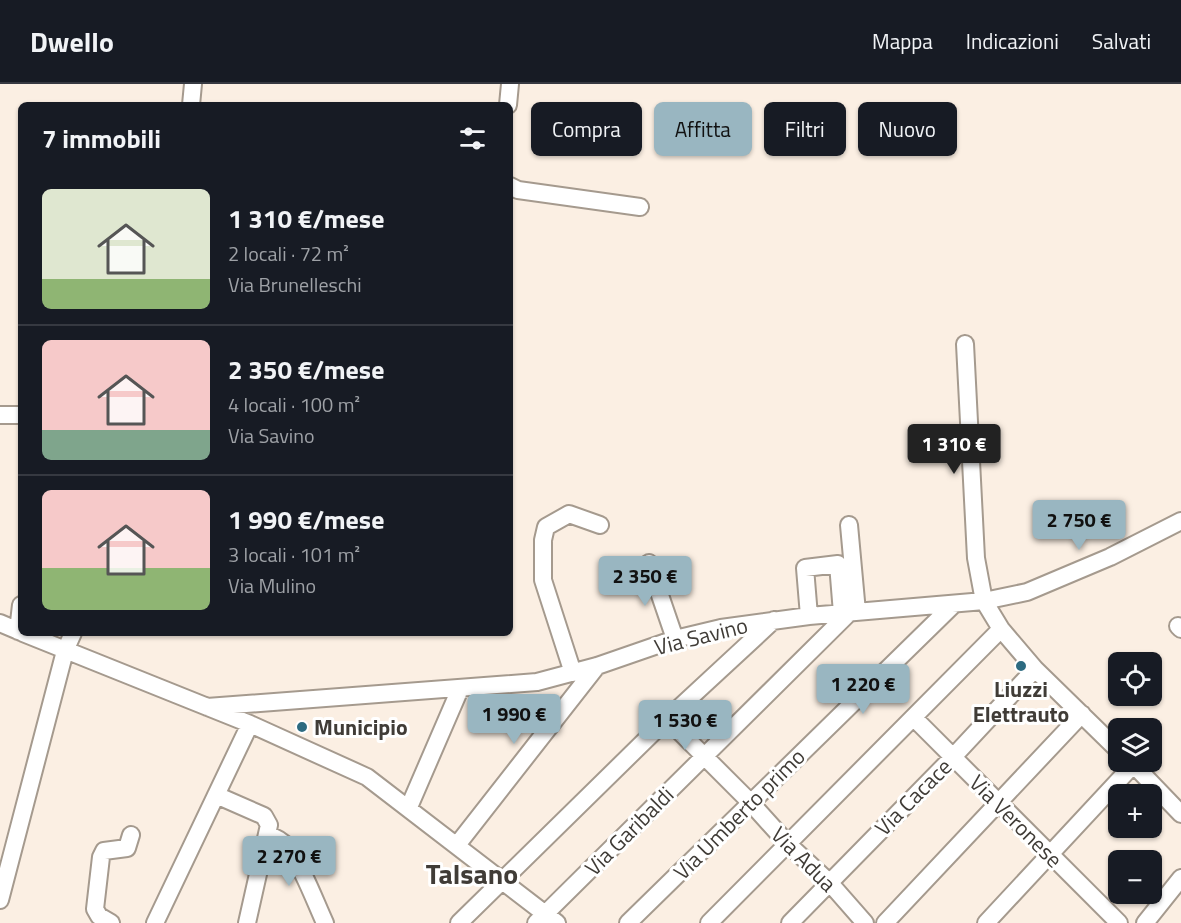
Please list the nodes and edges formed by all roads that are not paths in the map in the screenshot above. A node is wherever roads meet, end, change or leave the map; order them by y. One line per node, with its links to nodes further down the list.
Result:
1 (193, 84): 3 (street)
2 (510, 84): 4 (street)
3 (191, 102)
4 (508, 102)
5 (513, 188): 6 (street)
6 (640, 207)
7 (965, 344): 14 (street)
8 (0, 415): 9 (street)
9 (18, 415)
10 (1181, 521): 14 (street, Via Savino)
11 (600, 525): 28 (street)
12 (849, 525): 16 (street)
13 (649, 563): 24 (street)
14 (984, 601): 15 (street, Via Savino); 20 (street)
15 (953, 605): 16 (street, Via Savino); 41 (street, Via Umberto primo)
16 (850, 612): 17 (street, Via Savino); 17 (street); 36 (street, Via Garibaldi)
17 (808, 616): 18 (street, Via Savino)
18 (774, 620): 24 (street, Via Savino); 32 (street)
19 (0, 623): 21 (street)
20 (1001, 629): 27 (street); 33 (street)
21 (18, 631)
22 (29, 636): 25 (street)
23 (72, 636): 25 (street)
24 (675, 639): 26 (street, Via Savino)
25 (65, 651): 30 (street); 53 (street)
26 (597, 666): 28 (street, Via Savino); 48 (street)
27 (1035, 669): 31 (street); 37 (street, Via Cacace)
28 (573, 673): 29 (street, Via Savino)
29 (460, 689): 30 (street, Via Savino); 43 (street)
30 (207, 707): 34 (street)
31 (1082, 714): 35 (street); 42 (street)
32 (668, 718): 36 (street, Via Adua); 51 (street)
33 (914, 718): 37 (street, Via Veronese); 47 (street)
34 (250, 724): 40 (street); 43 (street)
35 (1108, 739)
36 (704, 757): 41 (street, Via Adua); 54 (street, Via Garibaldi)
37 (953, 757): 42 (street, Via Veronese); 52 (street, Via Cacace)
38 (1124, 772): 49 (street)
39 (1141, 772): 44 (street)
40 (216, 795): 46 (street); 56 (street)
41 (750, 802): 47 (street, Via Adua); 60 (street, Via Umberto primo)
42 (998, 802): 49 (street, Via Veronese); 64 (street)
43 (409, 807): 48 (street)
44 (1181, 813)
45 (131, 835): 55 (street)
46 (267, 835): 57 (street); 58 (street)
47 (788, 844): 52 (street, Via Adua); 61 (street)
48 (457, 845): 51 (street)
49 (1049, 855): 65 (street); 66 (street, Via Veronese)
50 (1181, 878): 67 (street)
51 (503, 880): 54 (street); 59 (street)
52 (829, 882): 62 (street, Via Cacace); 63 (street, Via Adua)
53 (0, 900)
54 (546, 920)
55 (111, 923)
56 (154, 923)
57 (248, 923)
58 (325, 923)
59 (459, 923)
60 (628, 923)
61 (709, 923)
62 (790, 923)
63 (865, 923)
64 (885, 923)
65 (986, 923)
66 (1119, 923)
67 (1144, 923)

